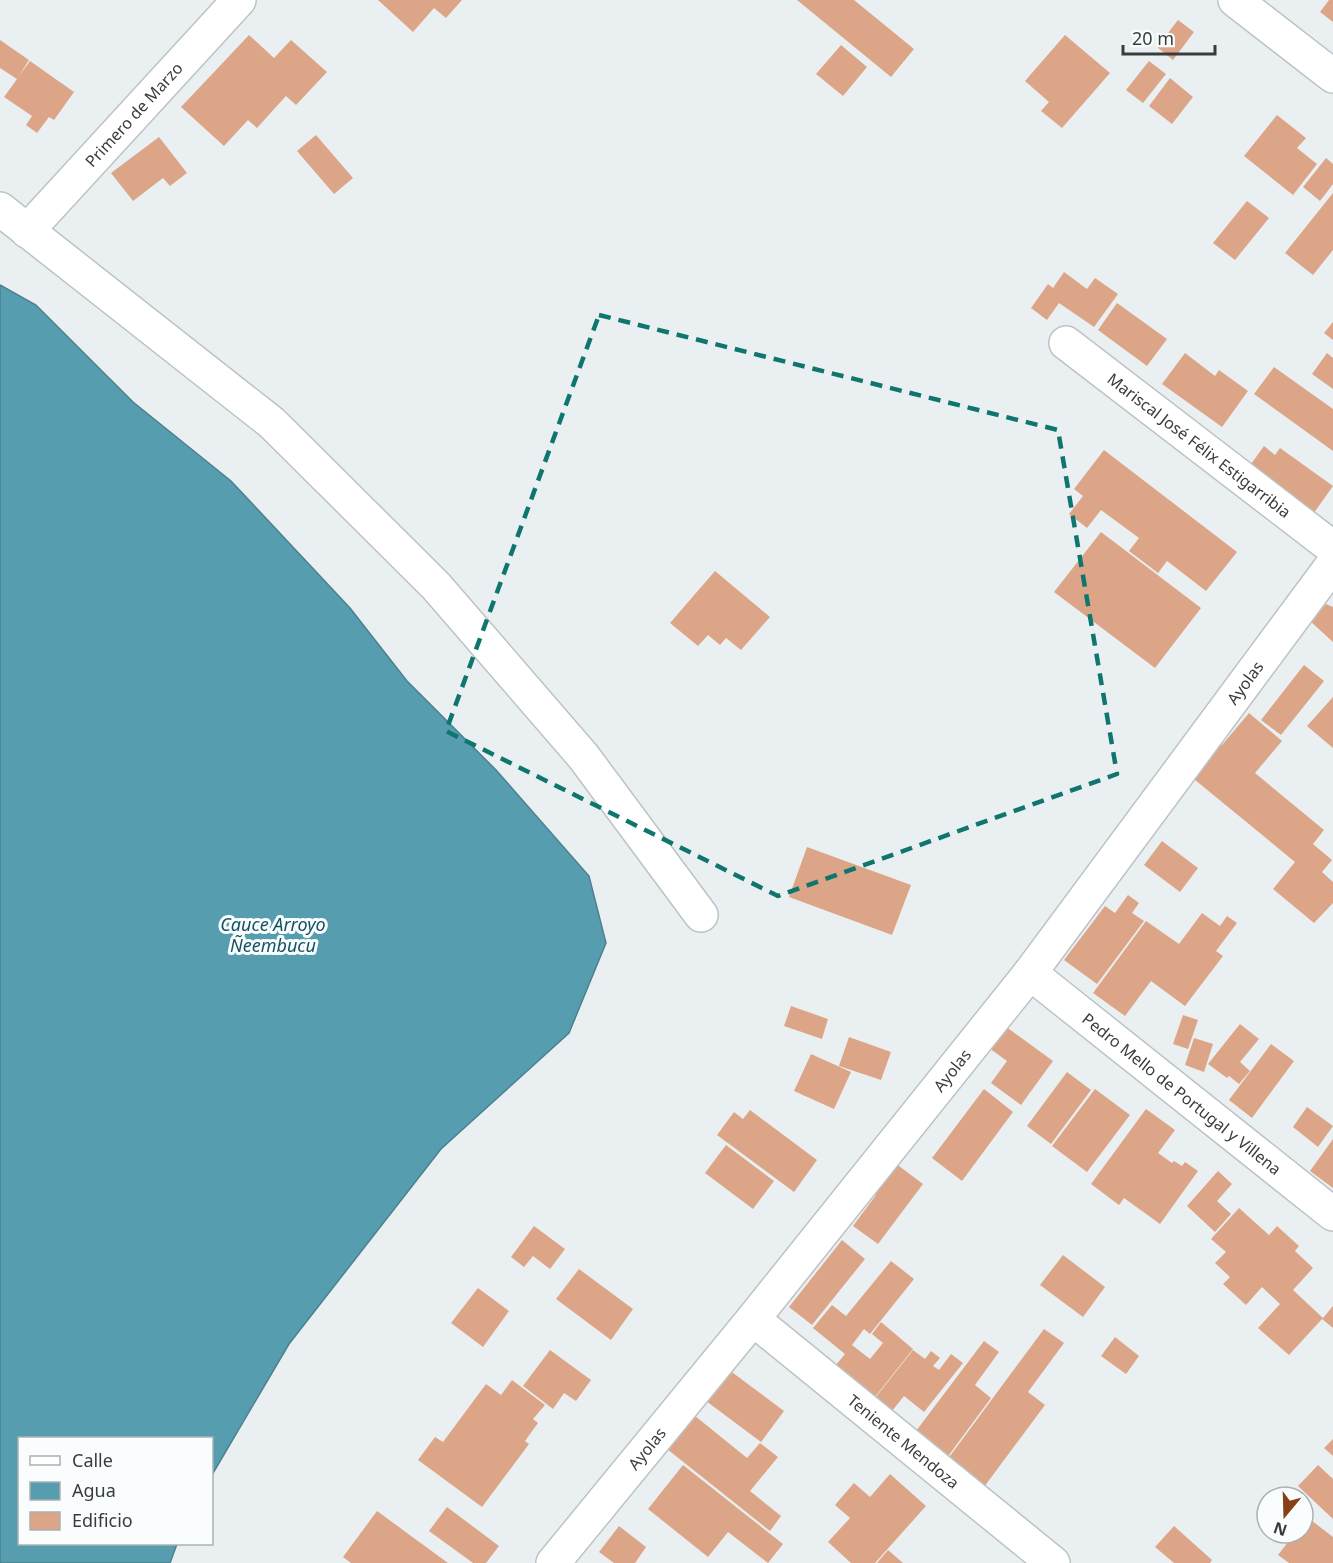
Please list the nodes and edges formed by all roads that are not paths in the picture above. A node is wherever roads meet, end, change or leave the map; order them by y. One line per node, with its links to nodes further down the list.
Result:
1 (239, 0): 5 (street, Primero de Marzo)
2 (1234, 0): 3 (street)
3 (1333, 76)
4 (0, 209): 5 (street)
5 (27, 231): 9 (street)
6 (1066, 343): 7 (street, Mariscal José Félix Estigarribia)
7 (1333, 548)
8 (1333, 564): 10 (street, Ayolas)
9 (701, 915)
10 (1030, 973): 11 (street, Pedro Mello de Portugal y Villena); 12 (street, Ayolas)
11 (1333, 1214)
12 (753, 1320): 13 (street, Ayolas); 14 (street, Teniente Mendoza)
13 (553, 1563)
14 (1053, 1563)

